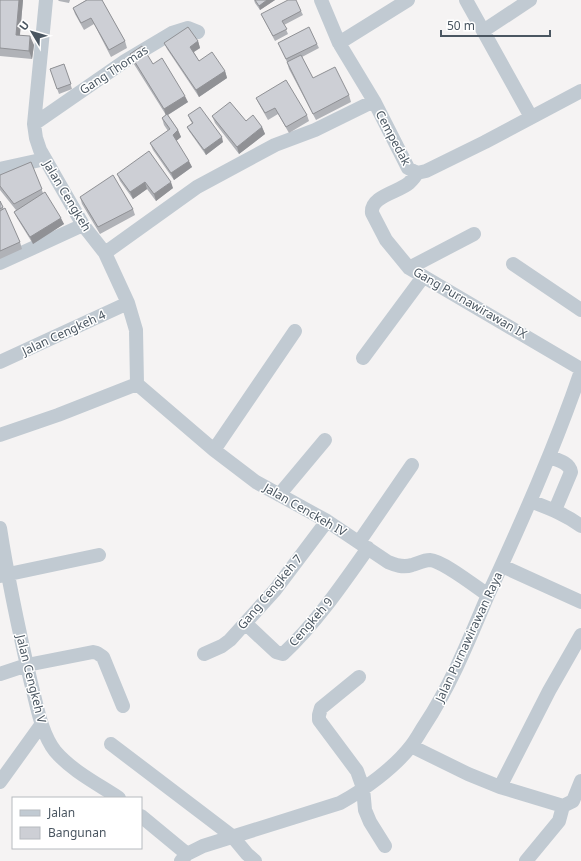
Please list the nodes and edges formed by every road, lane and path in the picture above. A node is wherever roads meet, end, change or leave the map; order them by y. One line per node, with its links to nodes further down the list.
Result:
1 (46, 0): 12 (street, Jalan Cengkeh)
2 (321, 0): 8 (street, Cempedak)
3 (408, 0): 8 (street)
4 (466, 0): 6 (street)
5 (530, 0): 6 (street)
6 (482, 31): 11 (street)
7 (198, 32): 12 (street, Gang Thomas)
8 (339, 43): 10 (street, Cempedak)
9 (581, 91): 11 (street, Cempedak)
10 (374, 101): 15 (street, Cempedak); 18 (street)
11 (531, 117): 15 (street, Cempedak)
12 (34, 124): 13 (street, Jalan Cengkeh)
13 (45, 159): 14 (street); 16 (street, Jalan Cengkeh)
14 (0, 169)
15 (417, 174): 21 (street, Gang Purnawirawan IX)
16 (83, 224): 18 (street, Jalan Cengkeh); 19 (street)
17 (474, 234): 21 (street)
18 (106, 253): 23 (street, Jalan Cengkeh)
19 (0, 263)
20 (513, 264): 24 (street)
21 (409, 268): 22 (street, Gang Purnawirawan IX)
22 (423, 277): 26 (street); 28 (street, Gang Purnawirawan IX)
23 (128, 303): 27 (street, Jalan Cengkeh 4); 29 (street, Jalan Cengkeh)
24 (581, 310)
25 (295, 331): 32 (street)
26 (363, 358)
27 (0, 362)
28 (581, 370): 33 (street, Jalan Purnawirawan Raya)
29 (137, 384): 30 (street); 32 (street, Jalan Cenckeh IV)
30 (0, 435)
31 (325, 440): 35 (street)
32 (214, 450): 35 (street, Jalan Cenckeh IV)
33 (549, 457): 36 (street, Jalan Purnawirawan Raya); 37 (street)
34 (412, 465): 41 (street)
35 (278, 495): 38 (street, Jalan Cenckeh IV)
36 (530, 502): 37 (street); 43 (street, Jalan Purnawirawan Raya)
37 (555, 510): 39 (street)
38 (327, 521): 41 (street, Jalan Cenckeh IV); 47 (street, Gang Cengkeh 7)
39 (581, 526)
40 (0, 528): 44 (street, Jalan Cengkeh V)
41 (363, 545): 45 (street, Jalan Cenckeh IV); 47 (street, Cengkeh 9)
42 (99, 555): 44 (street)
43 (502, 566): 45 (street, Jalan Purnawirawan Raya); 46 (street)
44 (4, 576): 50 (street, Jalan Cengkeh V)
45 (488, 595): 56 (street, Jalan Purnawirawan Raya)
46 (581, 602)
47 (245, 623): 49 (street, Gang Cengkeh 7)
48 (581, 635): 59 (street)
49 (204, 654)
50 (27, 665): 51 (street); 53 (street); 54 (street, Jalan Cengkeh V)
51 (0, 674)
52 (359, 677): 60 (street)
53 (123, 706)
54 (41, 725): 58 (street); 61 (street, Jalan Cengkeh V)
55 (111, 744): 64 (street)
56 (411, 746): 59 (street); 60 (street, Jalan Purnawirawan Raya)
57 (581, 781): 62 (street)
58 (0, 782)
59 (500, 787): 62 (street)
60 (363, 788): 64 (street, Jalan Purnawirawan Raya); 65 (street)
61 (117, 797)
62 (563, 806): 68 (street)
63 (142, 817): 66 (street)
64 (232, 836): 66 (street, Jalan Purnawirawan Raya); 67 (street)
65 (385, 846)
66 (184, 858)
67 (255, 861)
68 (526, 861)

